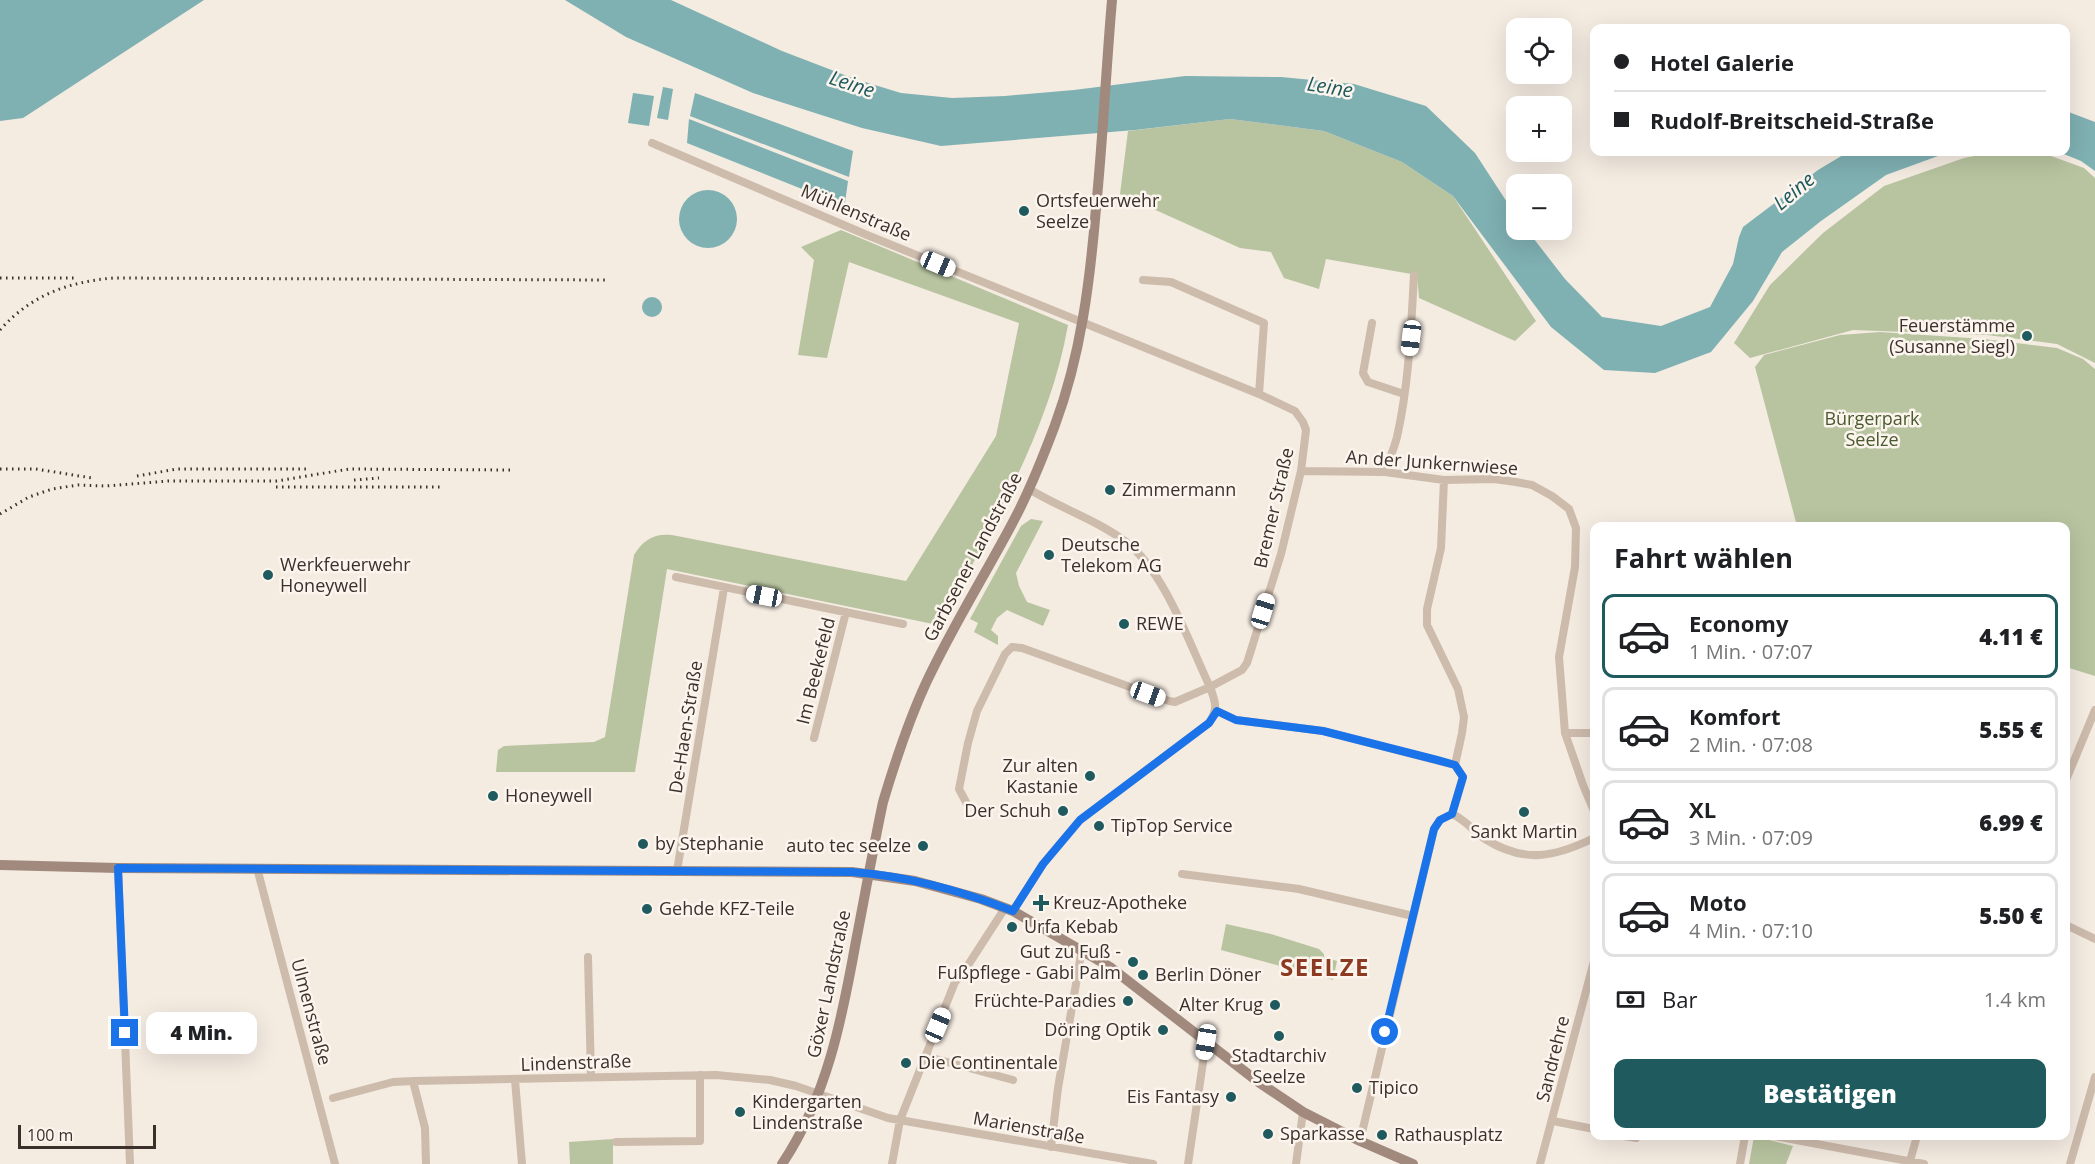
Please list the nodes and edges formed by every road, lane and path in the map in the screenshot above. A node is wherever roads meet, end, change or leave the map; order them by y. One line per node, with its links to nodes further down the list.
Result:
1 (1112, 0): 6 (street, Garbsener Landstraße)
2 (652, 143): 6 (street, Mühlenstraße)
3 (1414, 275): 8 (street)
4 (1143, 280): 7 (street)
5 (1372, 323): 8 (street)
6 (1082, 324): 7 (street, Bremer Straße); 12 (street, Garbsener Landstraße)
7 (1259, 394): 9 (street, Bremer Straße)
8 (1404, 394): 10 (street)
9 (1301, 471): 10 (street, An der Junkernwiese); 17 (street, Bremer Straße)
10 (1385, 472): 11 (street, An der Junkernwiese)
11 (1444, 480): 21 (street, An der Junkernwiese); 23 (street)
12 (1029, 489): 17 (street); 33 (street, Garbsener Landstraße)
13 (676, 577): 14 (street, Im Beekefeld)
14 (723, 588): 15 (street, Im Beekefeld); 32 (street, De-Haen-Straße)
15 (846, 612): 16 (street, Im Beekefeld); 22 (street, Im Beekefeld)
16 (903, 624)
17 (1210, 687): 19 (street); 26 (street, Bremer Straße)
18 (2095, 710): 24 (street)
19 (1217, 711): 23 (street); 35 (street)
20 (1590, 733): 21 (street)
21 (1565, 734): 25 (street, An der Junkernwiese)
22 (814, 738)
23 (1455, 765): 27 (street)
24 (2070, 770)
25 (1590, 802)
26 (967, 804)
27 (1452, 814): 28 (street); 36 (street)
28 (1590, 840)
29 (0, 865): 30 (street)
30 (118, 868): 31 (street); 63 (street)
31 (257, 868): 32 (street); 64 (street, Ulmenstraße)
32 (677, 871): 33 (street)
33 (869, 873): 35 (street); 50 (street, Göxer Landstraße)
34 (1182, 874): 36 (street)
35 (1009, 909): 39 (street); 43 (street)
36 (1413, 916): 59 (street)
37 (2070, 927): 38 (street)
38 (2095, 939)
39 (1082, 949): 42 (street); 61 (street)
40 (588, 957): 45 (street)
41 (1590, 976): 54 (street, Sandrehre)
42 (1206, 1042): 52 (street); 70 (street)
43 (925, 1056): 48 (street); 53 (street)
44 (700, 1075): 45 (street, Lindenstraße); 50 (street, Lindenstraße); 60 (street)
45 (591, 1077): 47 (street, Lindenstraße)
46 (2095, 1077): 76 (street)
47 (516, 1080): 49 (street, Lindenstraße); 66 (street)
48 (1013, 1080)
49 (413, 1081): 51 (street, Lindenstraße); 65 (street)
50 (819, 1093): 53 (street, Marienstraße); 67 (street, Göxer Landstraße)
51 (333, 1098)
52 (1303, 1112): 59 (street); 71 (street)
53 (900, 1120): 61 (street, Marienstraße); 68 (street)
54 (1553, 1120): 55 (street); 73 (street, Sandrehre)
55 (1590, 1128)
56 (1745, 1140): 74 (street)
57 (1796, 1140): 62 (street)
58 (1916, 1140): 62 (street)
59 (1360, 1141): 72 (street)
60 (616, 1142)
61 (1051, 1147): 69 (street, Marienstraße)
62 (1910, 1161): 75 (street)
63 (130, 1164)
64 (335, 1164)
65 (426, 1164)
66 (522, 1164)
67 (782, 1164)
68 (892, 1164)
69 (1154, 1164)
70 (1188, 1164)
71 (1296, 1164)
72 (1413, 1164)
73 (1540, 1164)
74 (1740, 1164)
75 (1924, 1164)
76 (2070, 1164)

